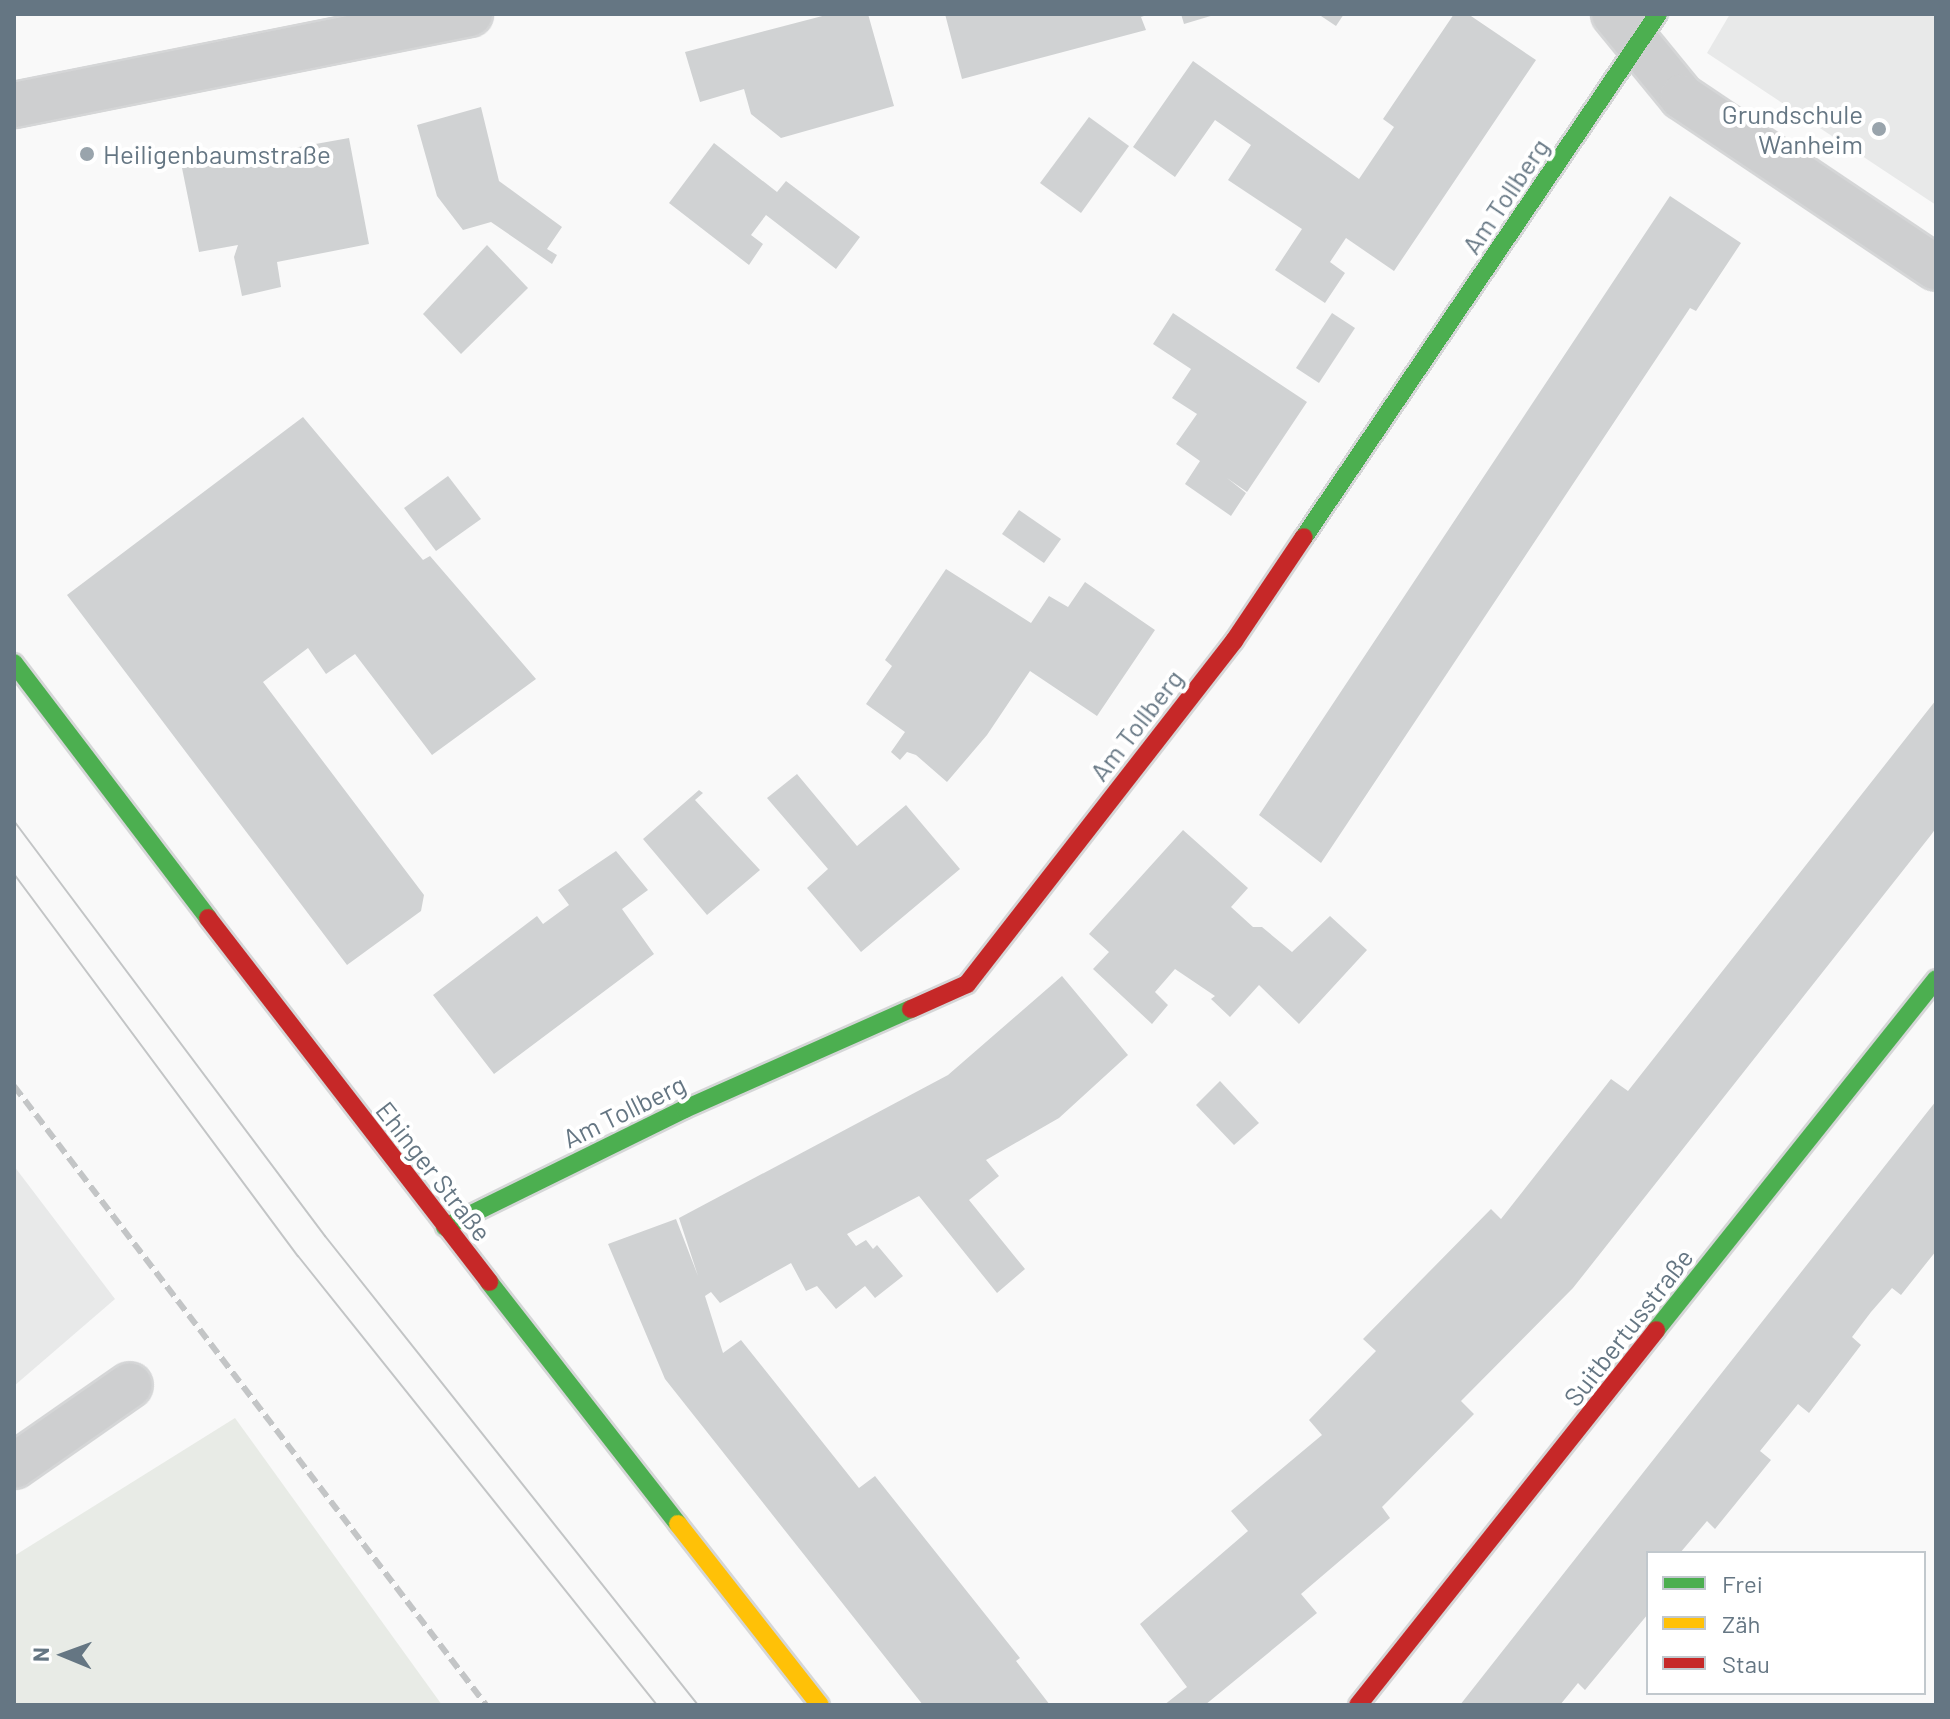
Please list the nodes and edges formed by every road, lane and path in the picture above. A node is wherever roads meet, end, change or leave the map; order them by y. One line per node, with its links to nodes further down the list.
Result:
1 (470, 14): 2 (street)
2 (396, 23): 4 (street)
3 (1637, 24): 5 (street); 8 (street, Am Tollberg)
4 (14, 105)
5 (1936, 268)
6 (14, 663): 8 (street, Ehinger Straße)
7 (1936, 979): 12 (street, Suitbertusstraße)
8 (445, 1227): 11 (street, Ehinger Straße)
9 (130, 1385): 10 (street)
10 (14, 1466)
11 (820, 1705)
12 (1358, 1705)

